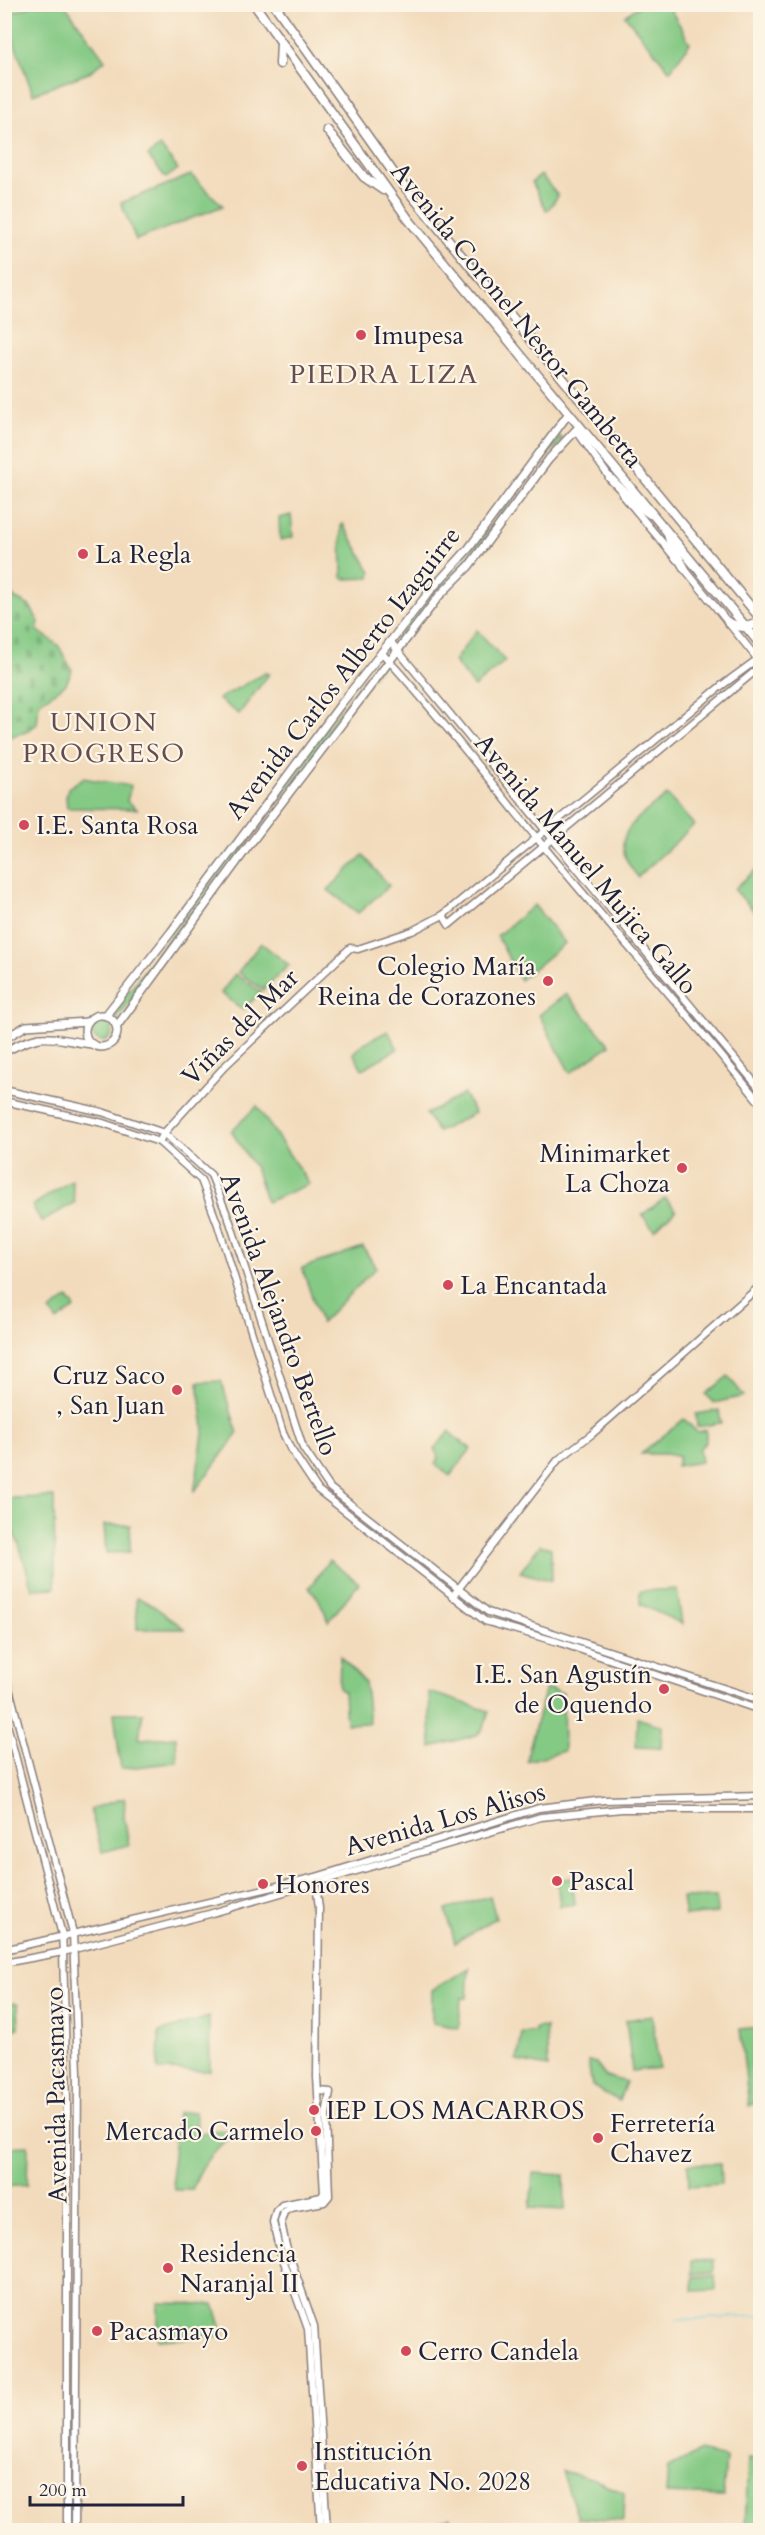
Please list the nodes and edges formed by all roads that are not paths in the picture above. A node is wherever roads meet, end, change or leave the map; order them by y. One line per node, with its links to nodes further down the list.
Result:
1 (254, 4): 3 (highway, Avenida Coronel Nestor Gambetta)
2 (274, 4): 13 (highway, Avenida Coronel Nestor Gambetta)
3 (281, 43): 4 (highway); 6 (highway, Avenida Coronel Nestor Gambetta)
4 (280, 64)
5 (327, 130): 6 (highway)
6 (388, 194): 7 (highway, Avenida Coronel Nestor Gambetta)
7 (569, 413): 8 (highway); 10 (highway, Avenida Coronel Nestor Gambetta); 16 (main road, Avenida Carlos Alberto Izaguirre)
8 (576, 430): 9 (street); 18 (main road, Avenida Carlos Alberto Izaguirre)
9 (610, 478): 10 (highway); 12 (street)
10 (660, 522): 11 (highway, Avenida Coronel Nestor Gambetta)
11 (667, 530): 12 (highway); 15 (highway, Avenida Coronel Nestor Gambetta)
12 (685, 569): 14 (street)
13 (760, 620): 15 (highway)
14 (728, 622): 15 (highway); 21 (street)
15 (747, 628): 17 (highway, Avenida Coronel Nestor Gambetta)
16 (390, 640): 18 (street, Avenida Manuel Mujica Gallo); 19 (main road, Avenida Carlos Alberto Izaguirre)
17 (760, 644)
18 (398, 650): 20 (main road, Avenida Carlos Alberto Izaguirre); 23 (street, Avenida Manuel Mujica Gallo)
19 (381, 652): 20 (street, Avenida Manuel Mujica Gallo); 28 (main road, Avenida Carlos Alberto Izaguirre)
20 (389, 661): 24 (street, Avenida Manuel Mujica Gallo); 30 (main road, Avenida Carlos Alberto Izaguirre)
21 (759, 661): 23 (street, Viñas del Mar)
22 (760, 667): 25 (street)
23 (546, 830): 24 (street, Viñas del Mar); 25 (street, Avenida Manuel Mujica Gallo)
24 (537, 838): 26 (street, Avenida Manuel Mujica Gallo); 27 (street, Viñas del Mar)
25 (553, 838): 26 (street); 34 (street, Avenida Manuel Mujica Gallo)
26 (543, 846): 27 (street); 37 (street, Avenida Manuel Mujica Gallo)
27 (444, 915): 38 (street, Viñas del Mar)
28 (106, 1015): 29 (main road); 30 (main road)
29 (87, 1022): 31 (main road); 32 (main road)
30 (117, 1026): 32 (main road)
31 (4, 1039)
32 (92, 1044): 33 (main road)
33 (4, 1052)
34 (760, 1089)
35 (4, 1090): 38 (street, Avenida Alejandro Bertello)
36 (4, 1101): 39 (street, Avenida Alejandro Bertello)
37 (760, 1103)
38 (164, 1133): 39 (street, Viñas del Mar); 41 (street, Avenida Alejandro Bertello)
39 (159, 1142): 42 (street, Avenida Alejandro Bertello)
40 (760, 1286): 41 (street)
41 (458, 1589): 42 (street); 45 (street, Avenida Alejandro Bertello)
42 (452, 1597): 46 (street, Avenida Alejandro Bertello)
43 (4, 1669): 44 (street, Avenida Pacasmayo)
44 (6, 1679): 51 (street, Avenida Pacasmayo)
45 (760, 1700)
46 (760, 1710)
47 (4, 1713): 52 (street, Avenida Pacasmayo)
48 (760, 1796): 51 (street, Avenida Los Alisos)
49 (760, 1809): 50 (street, Avenida Los Alisos)
50 (316, 1884): 54 (street, Avenida Los Alisos); 57 (street)
51 (73, 1933): 52 (street, Avenida Los Alisos); 54 (street, Avenida Pacasmayo)
52 (62, 1935): 53 (street, Avenida Los Alisos); 55 (street, Avenida Pacasmayo)
53 (4, 1950)
54 (74, 1950): 55 (street, Avenida Los Alisos); 59 (street, Avenida Pacasmayo)
55 (63, 1952): 56 (street, Avenida Los Alisos); 58 (street, Avenida Pacasmayo)
56 (4, 1963)
57 (319, 2091): 60 (street); 61 (street)
58 (66, 2530)
59 (75, 2530)
60 (321, 2530)
61 (327, 2530)

